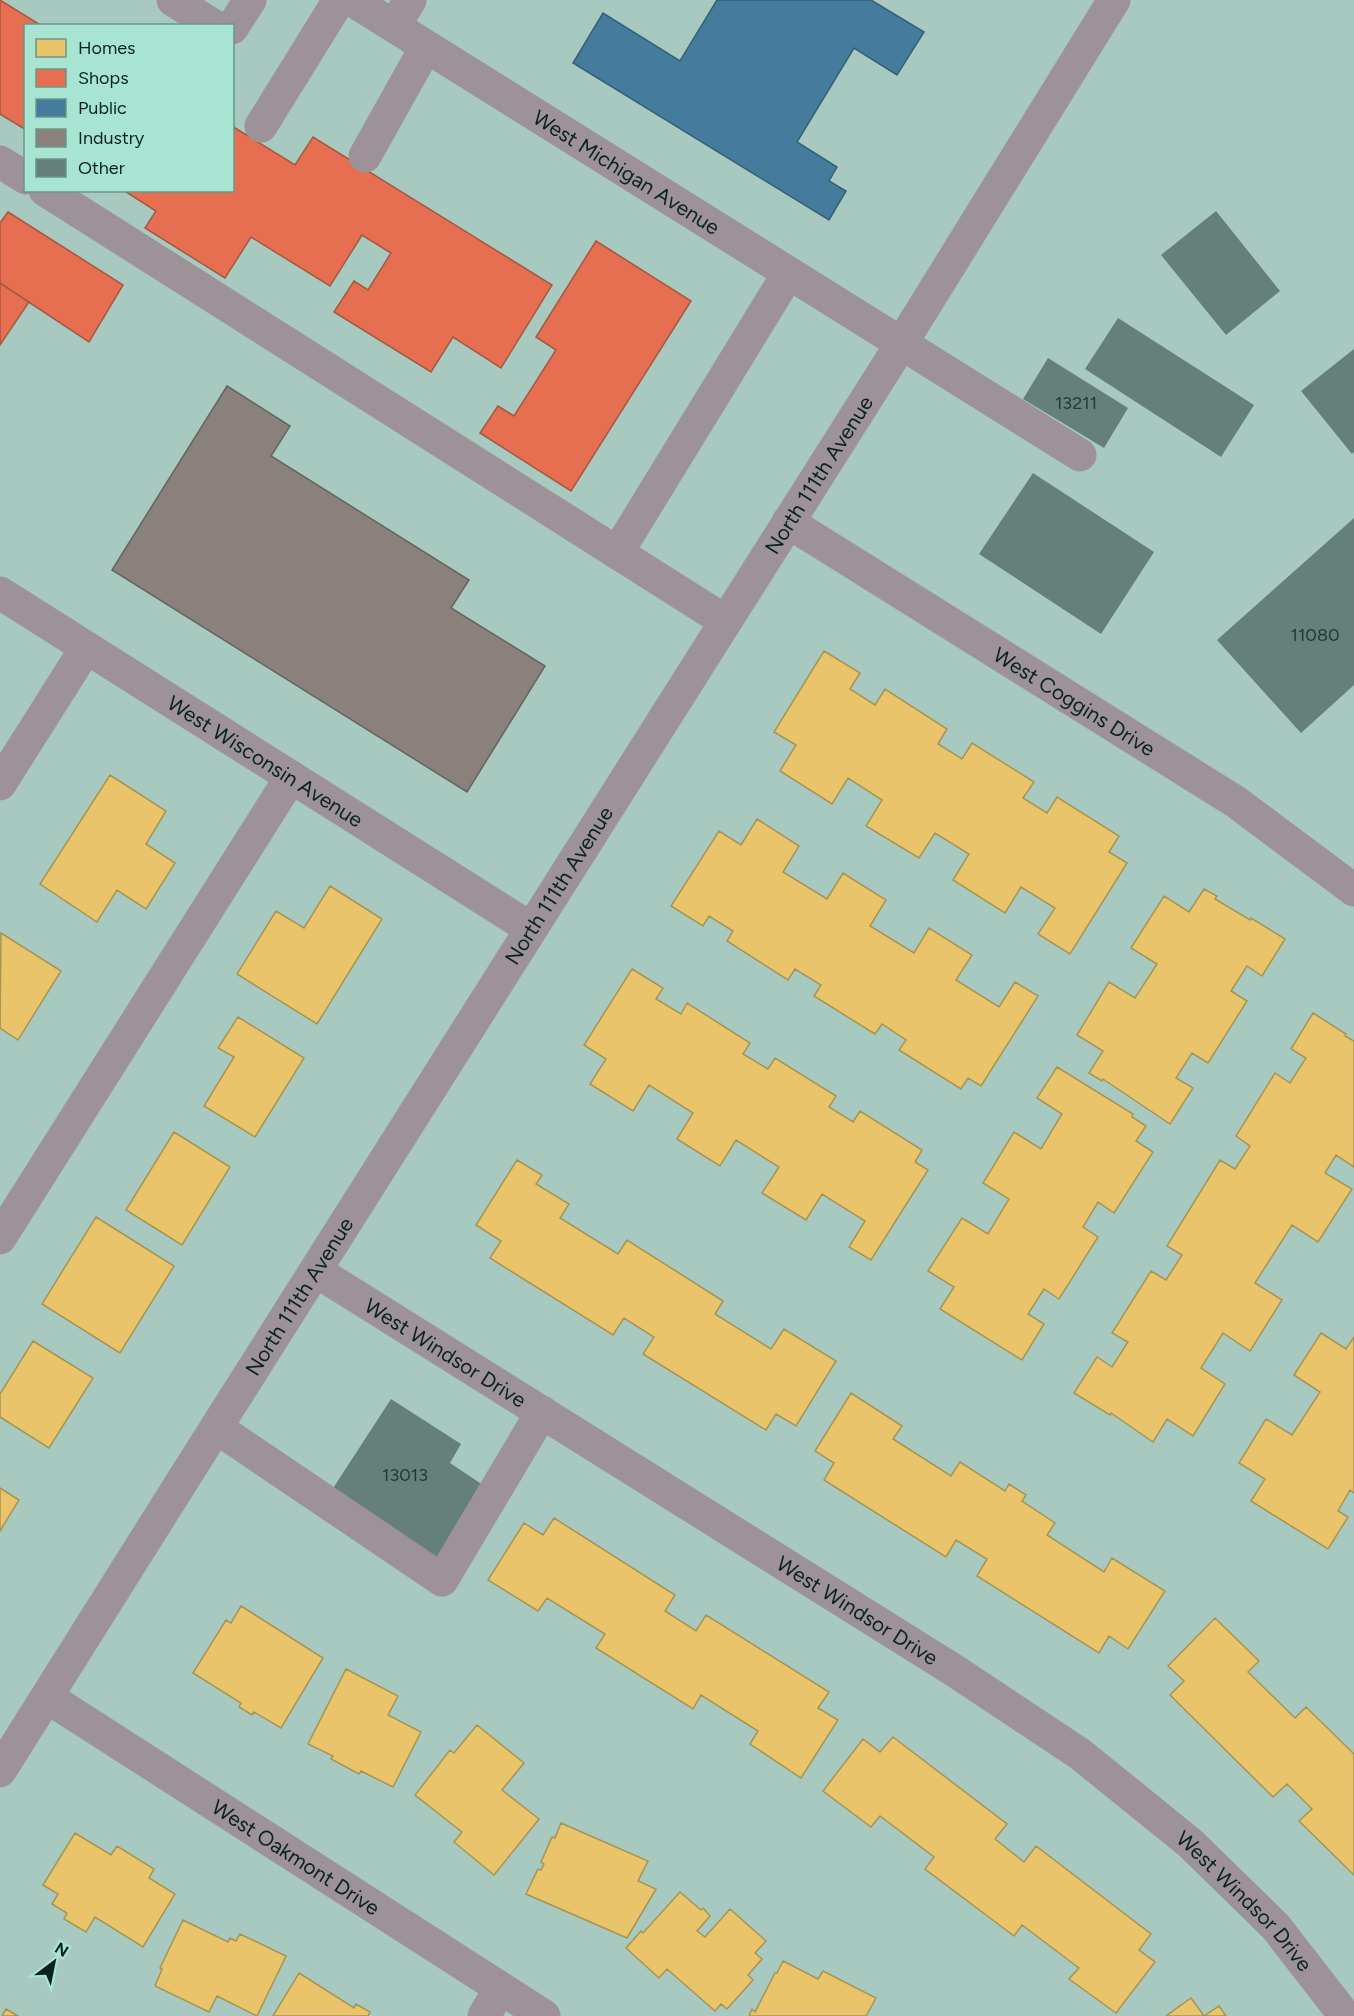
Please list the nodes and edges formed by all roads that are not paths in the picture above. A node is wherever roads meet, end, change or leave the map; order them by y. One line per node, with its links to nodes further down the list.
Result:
1 (173, 0): 7 (street)
2 (250, 0): 8 (street)
3 (339, 0): 10 (street)
4 (352, 0): 6 (street, West Michigan Avenue)
5 (1114, 0): 16 (street, North 111th Avenue)
6 (402, 13): 9 (street, West Michigan Avenue)
7 (211, 24)
8 (234, 25)
9 (426, 47): 11 (street); 15 (street, West Michigan Avenue)
10 (261, 126)
11 (365, 156)
12 (0, 162): 13 (street)
13 (24, 177)
14 (48, 192): 19 (street)
15 (788, 274): 16 (street, West Michigan Avenue); 19 (street)
16 (901, 345): 17 (street, West Michigan Avenue); 18 (street, North 111th Avenue)
17 (1080, 455)
18 (788, 522): 21 (street, North 111th Avenue); 25 (street, West Coggins Drive)
19 (617, 553): 21 (street)
20 (0, 593): 22 (street, West Wisconsin Avenue)
21 (725, 621): 26 (street, North 111th Avenue)
22 (86, 648): 23 (street, West Wisconsin Avenue); 24 (street)
23 (291, 777): 26 (street, West Wisconsin Avenue); 27 (street)
24 (0, 784)
25 (1354, 890)
26 (530, 928): 28 (street, North 111th Avenue)
27 (0, 1238)
28 (316, 1271): 29 (street, West Windsor Drive); 30 (street, North 111th Avenue)
29 (542, 1412): 30 (street); 35 (street, West Windsor Drive)
30 (217, 1428): 31 (street, North 111th Avenue)
31 (46, 1696): 32 (street, North 111th Avenue); 33 (street, West Oakmont Drive)
32 (0, 1771)
33 (492, 2002): 34 (street, West Oakmont Drive)
34 (544, 2016)
35 (1345, 2016)

